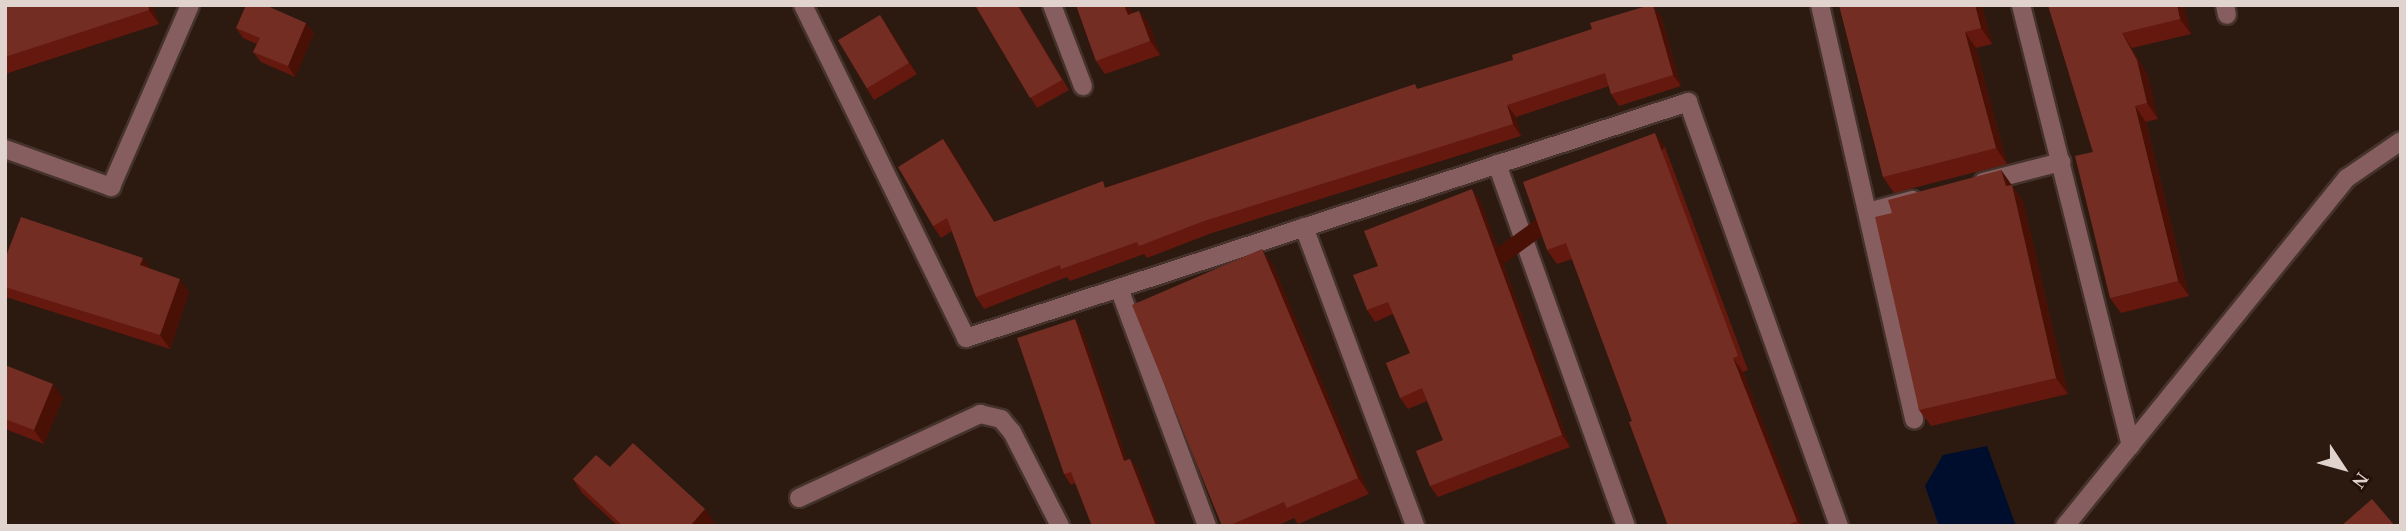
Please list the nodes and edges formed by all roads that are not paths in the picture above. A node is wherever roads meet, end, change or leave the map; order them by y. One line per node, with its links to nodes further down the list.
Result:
1 (190, 5): 8 (street)
2 (803, 5): 15 (street)
3 (1052, 5): 6 (street)
4 (1819, 5): 13 (street)
5 (2021, 5): 9 (street)
6 (1083, 86)
7 (2401, 141): 17 (street)
8 (5, 149)
9 (2061, 162): 11 (street); 17 (street)
10 (1497, 164): 14 (street); 22 (street); 23 (street)
11 (1958, 188)
12 (1932, 195): 13 (street)
13 (1868, 212): 16 (street)
14 (1304, 227): 15 (street); 21 (street)
15 (1119, 288): 20 (street)
16 (1914, 419)
17 (2132, 445): 24 (street)
18 (799, 498): 19 (street)
19 (1060, 526)
20 (1207, 526)
21 (1415, 526)
22 (1626, 526)
23 (1839, 526)
24 (2065, 526)

